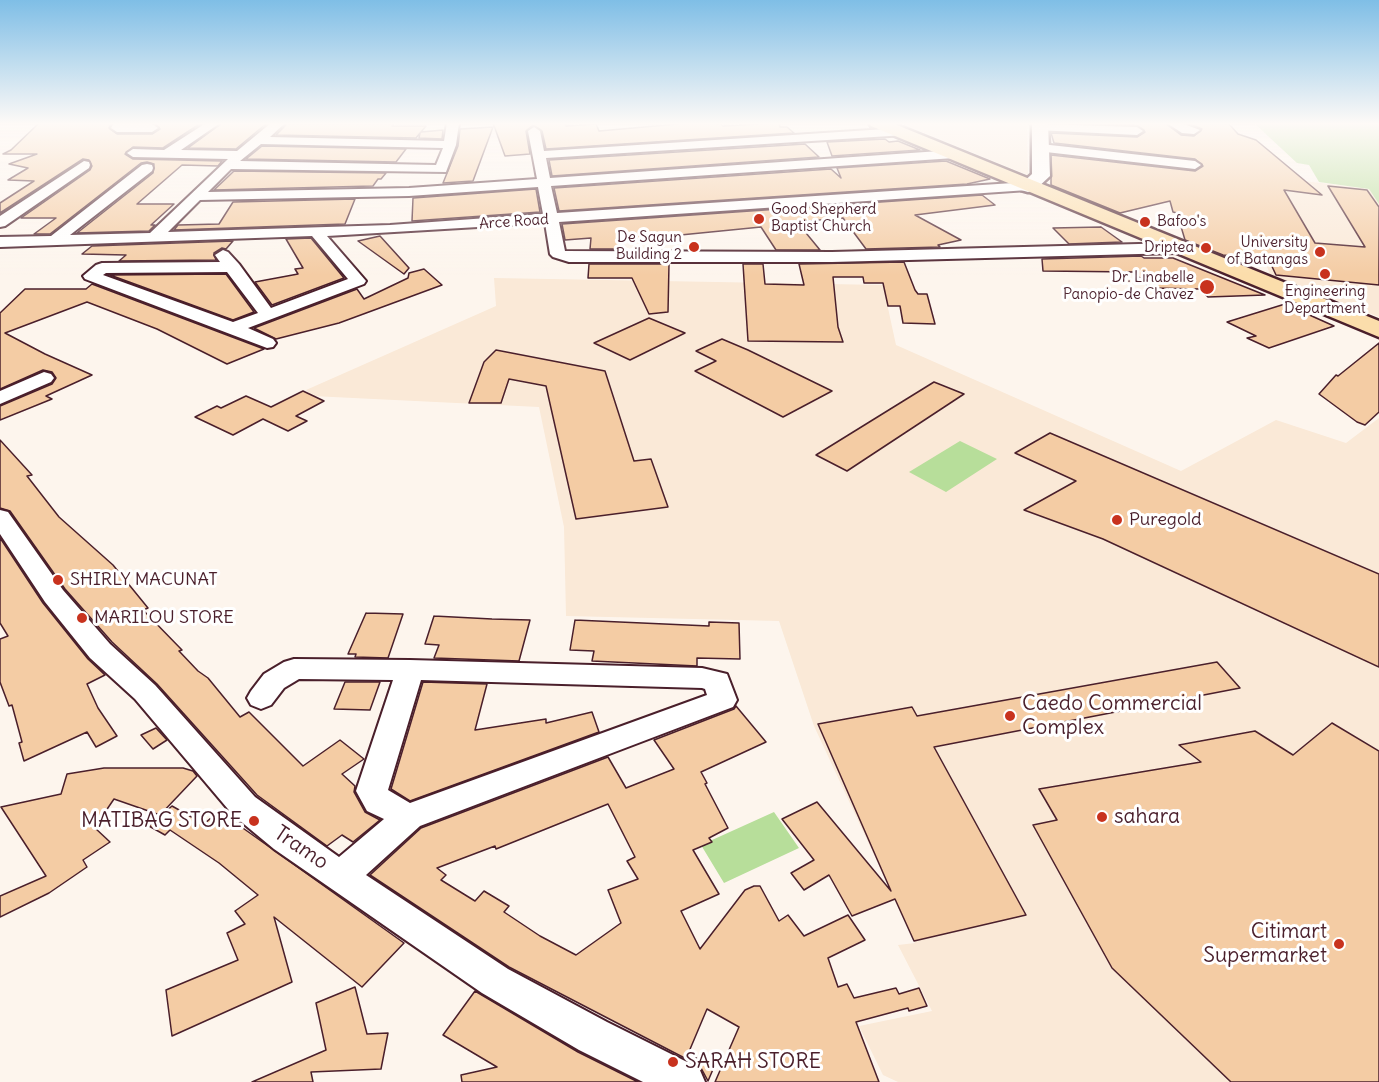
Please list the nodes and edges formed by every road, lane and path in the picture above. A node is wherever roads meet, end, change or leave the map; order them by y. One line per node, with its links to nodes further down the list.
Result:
1 (72, 173): 12 (street)
2 (140, 173): 16 (street)
3 (218, 173): 10 (street)
4 (541, 173): 8 (street)
5 (668, 173): 8 (street)
6 (999, 173): 9 (main road)
7 (1041, 173): 9 (street)
8 (543, 182): 10 (street); 11 (street)
9 (1028, 186): 11 (street, Arce Road); 18 (main road)
10 (195, 196): 15 (street)
11 (549, 219): 13 (street, Arce Road); 18 (street)
12 (0, 223)
13 (316, 232): 14 (street, Arce Road); 20 (street)
14 (207, 235): 15 (street, Arce Road); 19 (street)
15 (155, 236): 16 (street, Arce Road)
16 (55, 240): 17 (street, Arce Road)
17 (0, 242)
18 (1177, 248): 22 (main road)
19 (233, 267): 20 (street); 21 (street)
20 (268, 315): 21 (street)
21 (232, 328): 23 (street)
22 (1379, 330)
23 (267, 343)
24 (44, 378): 25 (street)
25 (0, 398)
26 (0, 517): 30 (street, Tramo)
27 (410, 670): 28 (street); 29 (street); 29 (street)
28 (261, 698)
29 (409, 817): 30 (street)
30 (342, 875): 31 (street, Tramo)
31 (686, 1082)

